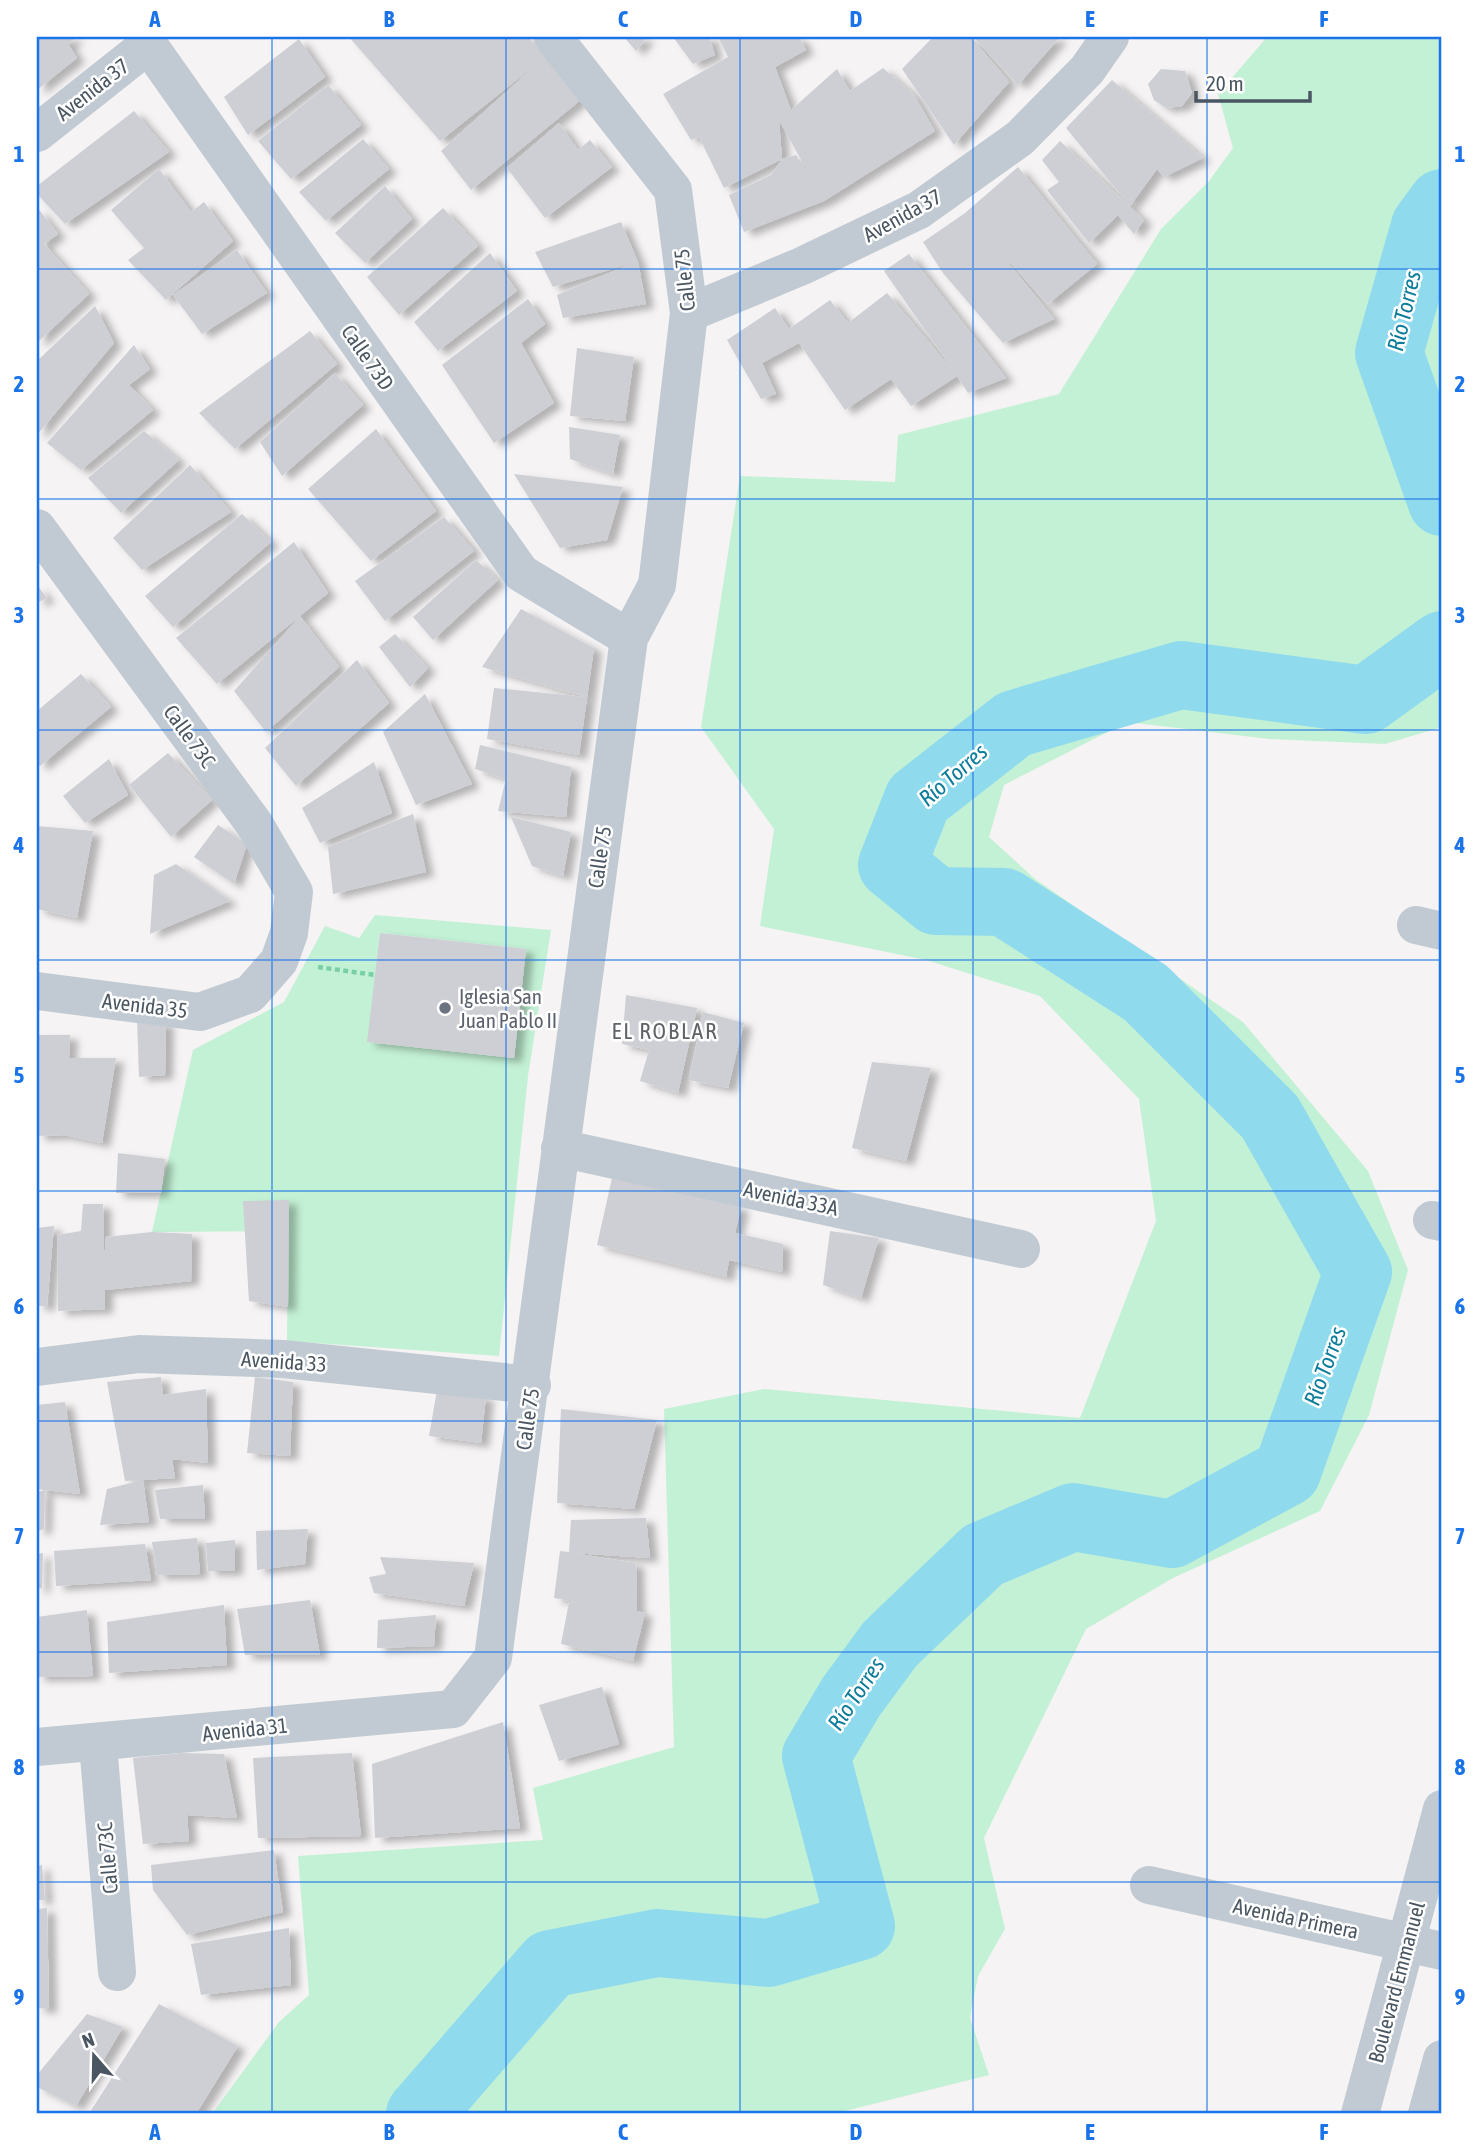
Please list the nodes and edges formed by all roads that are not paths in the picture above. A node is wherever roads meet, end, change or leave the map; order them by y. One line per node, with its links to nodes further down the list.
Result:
1 (553, 37): 5 (street, Calle 75)
2 (1110, 37): 5 (street, Avenida 37)
3 (145, 41): 4 (street, Avenida 37); 7 (street, Calle 73D)
4 (37, 133)
5 (689, 313): 7 (street, Calle 75)
6 (37, 528): 8 (street, Calle 73C)
7 (629, 638): 10 (street, Calle 75)
8 (279, 961): 9 (street, Avenida 35)
9 (37, 991)
10 (560, 1148): 11 (street, Avenida 33A); 13 (street, Calle 75)
11 (1021, 1249)
12 (37, 1367): 13 (street, Avenida 33)
13 (532, 1385): 14 (street, Calle 75)
14 (453, 1709): 15 (street, Avenida 31)
15 (98, 1744): 16 (street, Avenida 31); 20 (street, Calle 73C)
16 (37, 1747)
17 (1442, 1809): 19 (street, Boulevard Emmanuel)
18 (1149, 1885): 19 (street, Avenida Primera)
19 (1424, 1947): 22 (street, Boulevard Emmanuel)
20 (117, 1972)
21 (1442, 2059): 23 (street)
22 (1360, 2114)
23 (1427, 2114)

